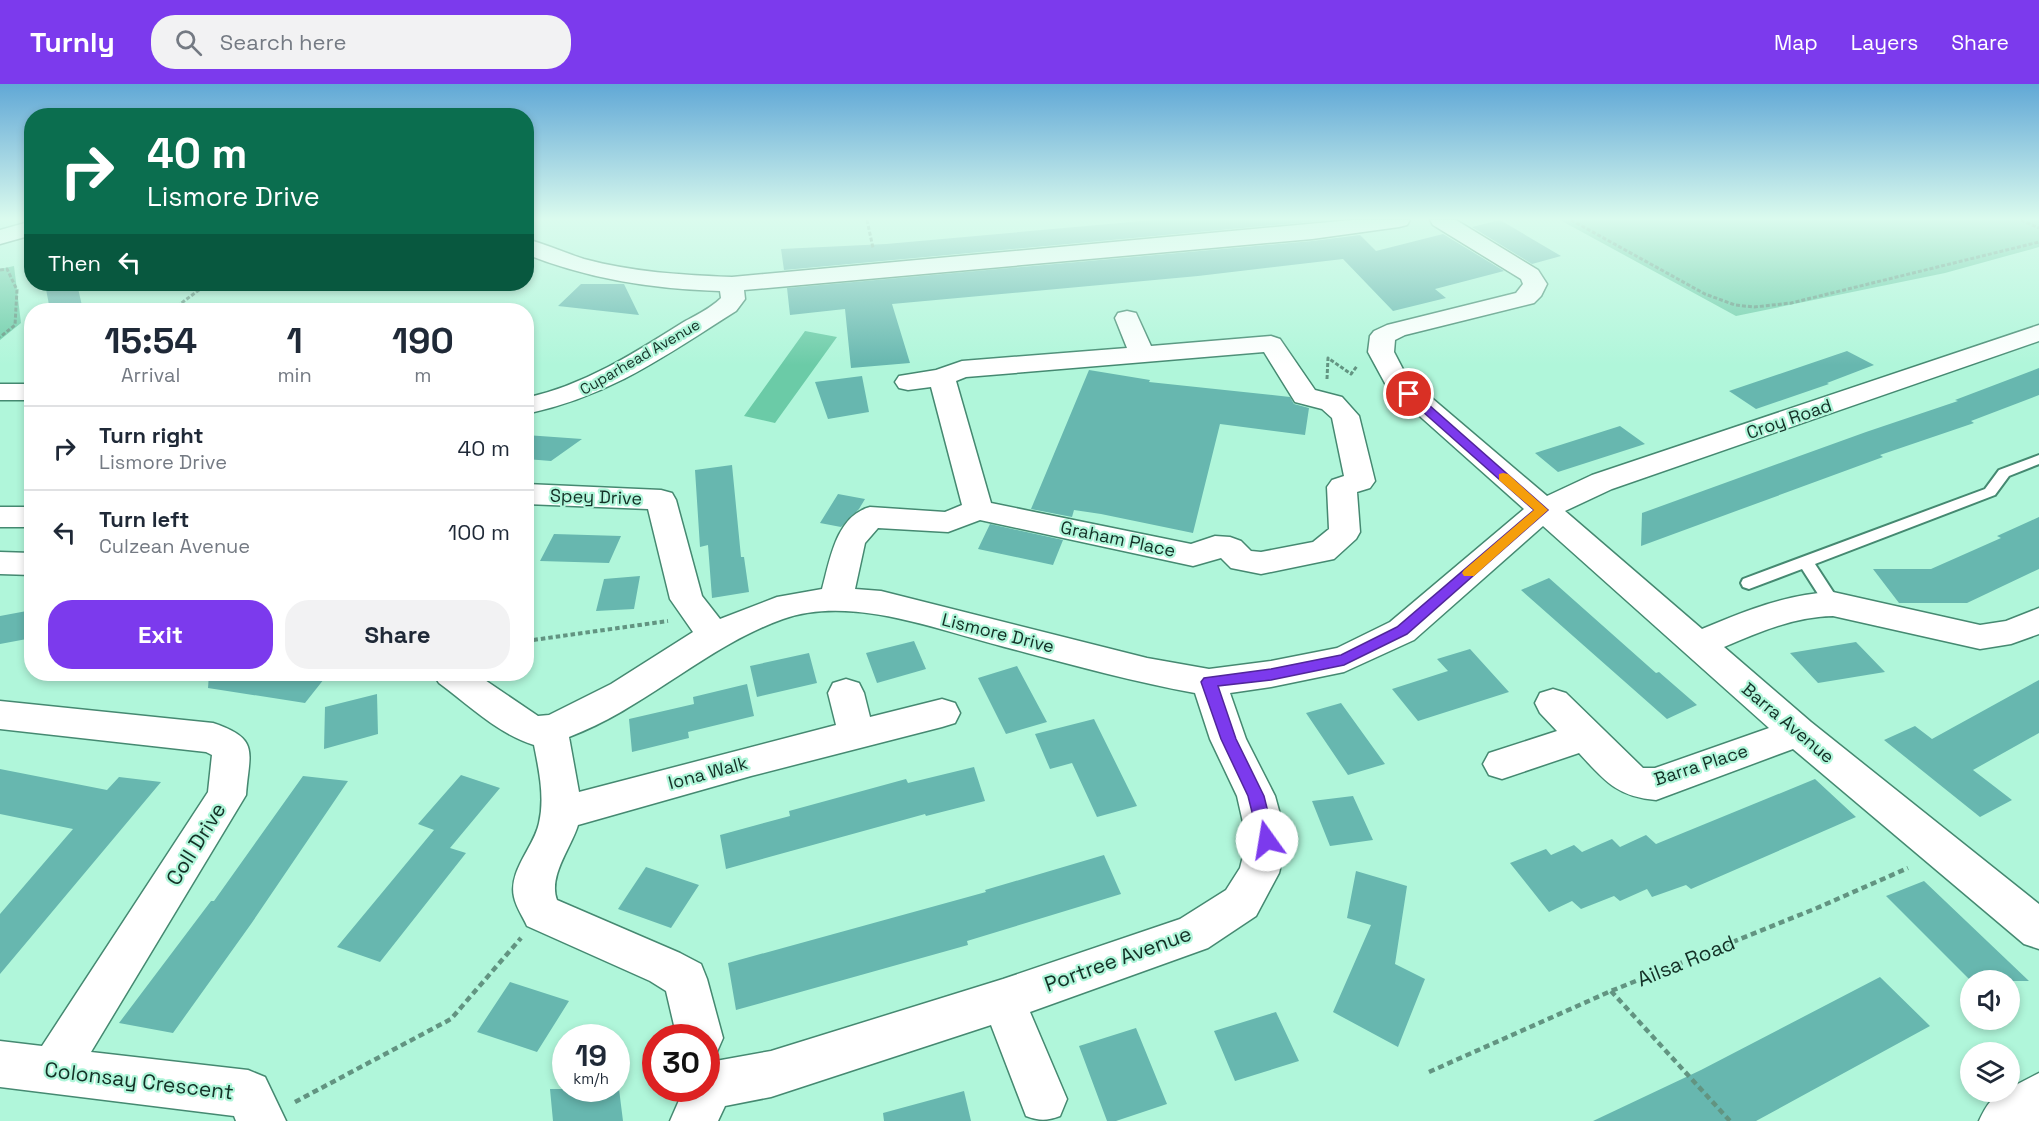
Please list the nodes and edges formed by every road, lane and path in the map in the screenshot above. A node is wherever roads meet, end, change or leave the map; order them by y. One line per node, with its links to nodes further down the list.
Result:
1 (595, 268): 8 (street)
2 (895, 268): 7 (street)
3 (1519, 268): 15 (street)
4 (1659, 268): 5 (path)
5 (1932, 268)
6 (0, 270): 13 (path)
7 (877, 270): 8 (street)
8 (732, 284): 21 (street, Cuparhead Avenue)
9 (198, 291): 10 (path)
10 (181, 303)
11 (1127, 318): 14 (street)
12 (2039, 333): 25 (street, Croy Road)
13 (0, 337)
14 (1143, 354): 16 (street, Graham Place); 18 (street, Graham Place)
15 (1383, 357): 18 (path); 25 (street, Barra Avenue)
16 (942, 378): 17 (street, Graham Place); 24 (street)
17 (908, 382)
18 (1297, 384): 24 (street, Graham Place)
19 (0, 392): 20 (street)
20 (24, 392)
21 (534, 404)
22 (2039, 459): 28 (lane)
23 (534, 494): 35 (street, Spey Drive)
24 (978, 510): 32 (street)
25 (1542, 510): 37 (street, Barra Avenue); 39 (street, Lismore Drive)
26 (24, 517): 27 (street)
27 (0, 518)
28 (1806, 561): 31 (lane); 33 (lane)
29 (0, 563): 30 (street)
30 (24, 564)
31 (1749, 583)
32 (836, 599): 35 (street, Lismore Drive); 39 (street, Lismore Drive)
33 (1833, 604): 34 (street); 37 (street)
34 (2039, 620)
35 (708, 626): 36 (path); 44 (street, Lismore Drive)
36 (534, 640)
37 (1696, 645): 45 (street, Barra Avenue)
38 (461, 681): 44 (street)
39 (1209, 682): 54 (street, Portree Avenue)
40 (846, 693): 46 (street)
41 (1553, 704): 47 (street, Barra Place)
42 (942, 713): 46 (street, Iona Walk)
43 (0, 716): 57 (street, Coll Drive)
44 (549, 731): 49 (street)
45 (1798, 732): 47 (street, Barra Place); 50 (street, Barra Avenue)
46 (856, 735): 49 (street, Iona Walk)
47 (1585, 736): 48 (street)
48 (1502, 764)
49 (560, 814): 51 (street)
50 (1945, 852): 52 (street, Barra Avenue); 53 (path, Ailsa Road)
51 (542, 913): 55 (street); 62 (path)
52 (2039, 930)
53 (1611, 991): 58 (path, Ailsa Road); 63 (path)
54 (1003, 1000): 59 (street, Portree Avenue); 61 (street)
55 (696, 1024)
56 (0, 1064): 57 (street, Colonsay Crescent)
57 (53, 1070): 62 (street, Colonsay Crescent)
58 (1429, 1072)
59 (720, 1087)
60 (2039, 1097): 64 (street)
61 (1043, 1099)
62 (263, 1120)
63 (1730, 1121)
64 (2003, 1121)

